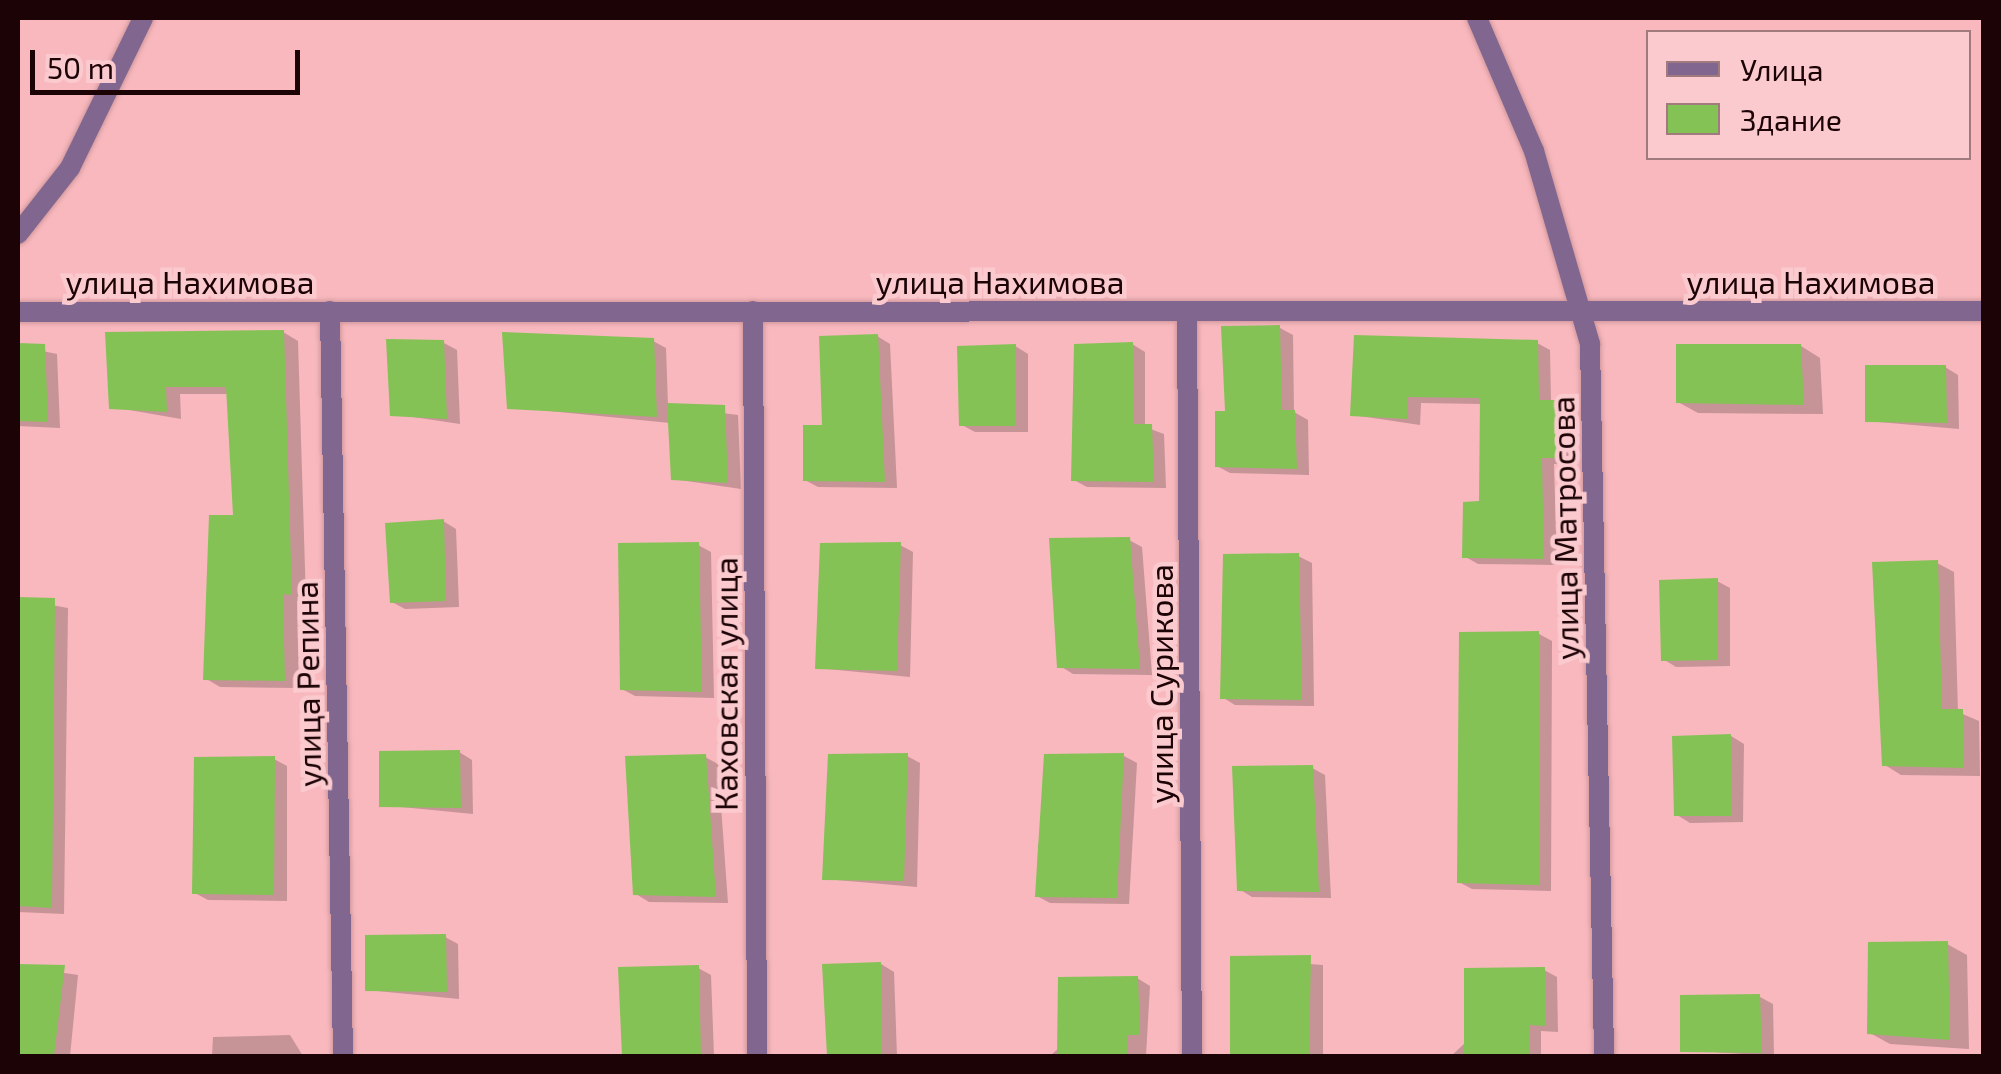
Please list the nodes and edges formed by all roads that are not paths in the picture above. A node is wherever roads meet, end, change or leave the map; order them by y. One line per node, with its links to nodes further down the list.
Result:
1 (143, 18): 3 (street)
2 (1477, 18): 5 (street, улица Матросова)
3 (18, 234)
4 (1187, 310): 5 (street, улица Нахимова); 7 (street, улица Нахимова); 12 (street, улица Сурикова)
5 (1582, 310): 8 (street, улица Нахимова); 13 (street, улица Матросова)
6 (330, 311): 7 (street, улица Нахимова); 9 (street, улица Нахимова); 10 (street, улица Репина)
7 (753, 311): 11 (street, Каховская улица)
8 (1984, 311)
9 (18, 312)
10 (343, 1056)
11 (757, 1056)
12 (1192, 1056)
13 (1604, 1056)

